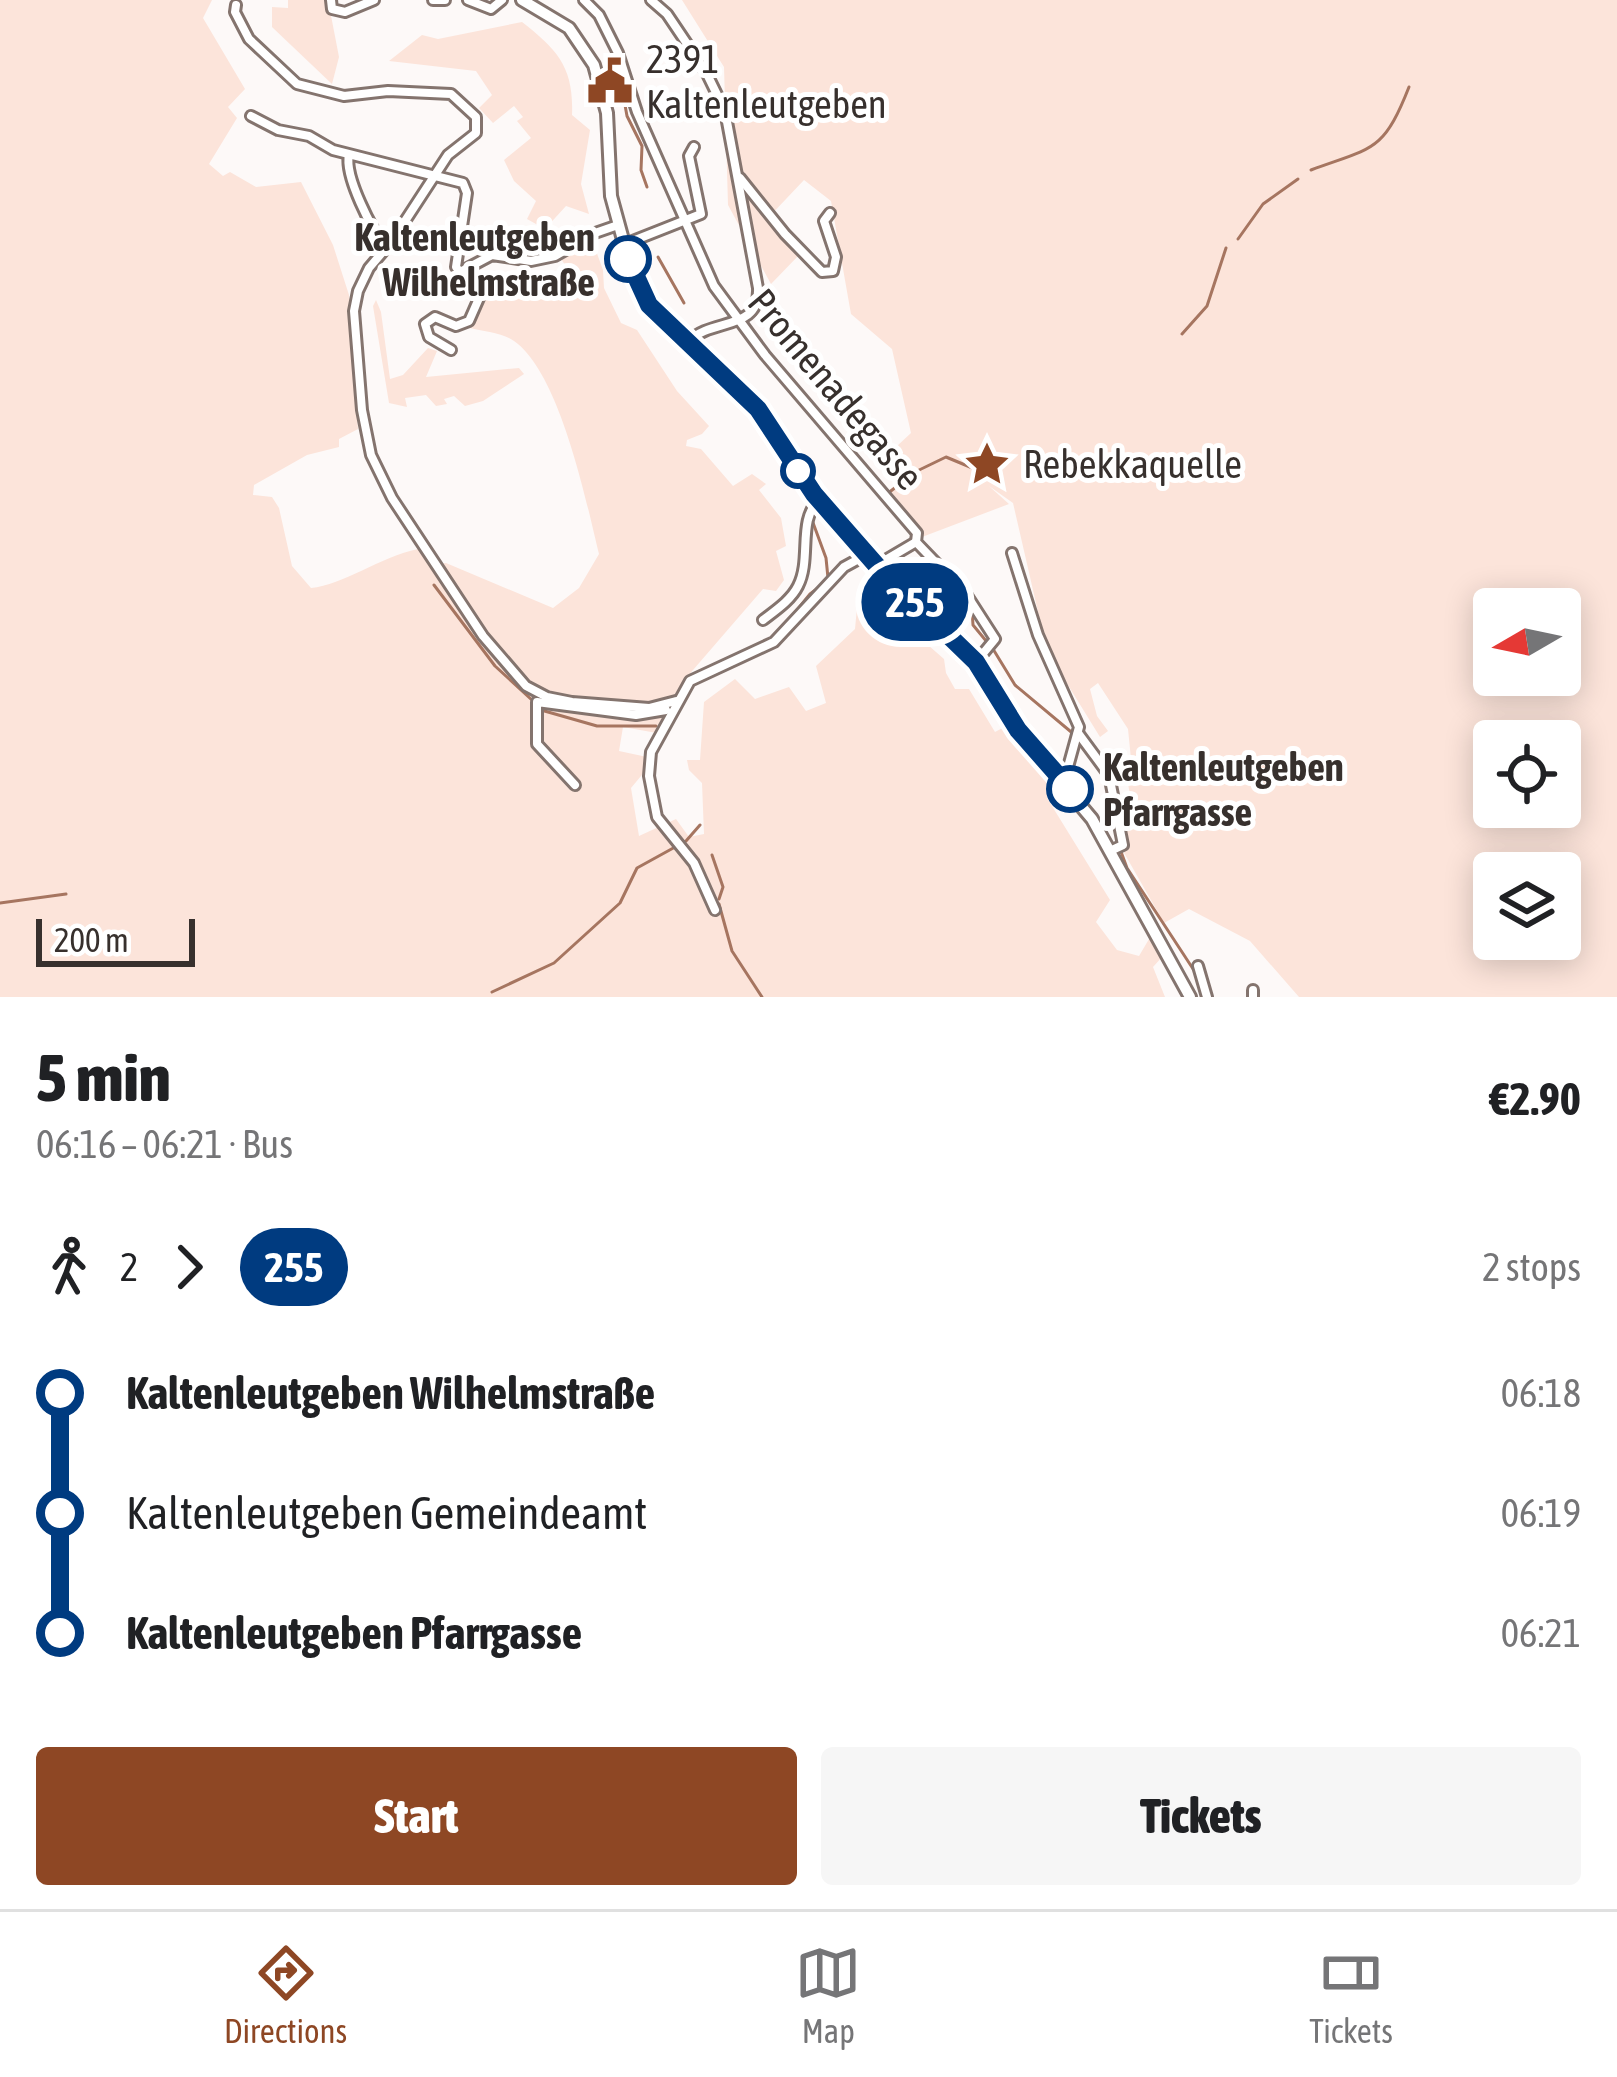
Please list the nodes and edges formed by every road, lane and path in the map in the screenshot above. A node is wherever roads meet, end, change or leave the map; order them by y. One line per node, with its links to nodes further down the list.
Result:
1 (332, 0): 12 (street)
2 (349, 0): 12 (street)
3 (374, 0): 12 (street)
4 (433, 0): 5 (street)
5 (445, 0)
6 (468, 0): 7 (street)
7 (502, 0)
8 (522, 0): 20 (main road)
9 (584, 0): 19 (street, Promenadegasse)
10 (651, 0): 17 (street)
11 (236, 4): 16 (street)
12 (356, 9)
13 (251, 116): 15 (street)
14 (694, 147): 19 (street)
15 (349, 155): 16 (street); 22 (street)
16 (436, 174): 22 (street); 23 (street)
17 (740, 178): 18 (street); 24 (street)
18 (830, 213)
19 (684, 218): 21 (street); 24 (street, Promenadegasse)
20 (618, 225): 21 (main road); 23 (street)
21 (623, 244): 25 (main road)
22 (386, 248): 35 (street)
23 (460, 272): 26 (street)
24 (737, 321): 25 (street); 28 (street, Promenadegasse)
25 (688, 342): 27 (main road)
26 (451, 350)
27 (819, 500): 30 (main road); 32 (street)
28 (916, 542): 31 (street); 34 (street, Promenadegasse)
29 (1012, 553): 36 (street)
30 (866, 554): 31 (main road); 32 (street)
31 (877, 566): 34 (main road)
32 (807, 595): 33 (street); 35 (street)
33 (763, 620)
34 (976, 662): 37 (main road)
35 (676, 701): 38 (street); 40 (street)
36 (1077, 736): 37 (street); 39 (street)
37 (1058, 776): 39 (main road)
38 (575, 785)
39 (1116, 849): 42 (main road)
40 (715, 910)
41 (1198, 965): 43 (street)
42 (1190, 997)
43 (1207, 997)

